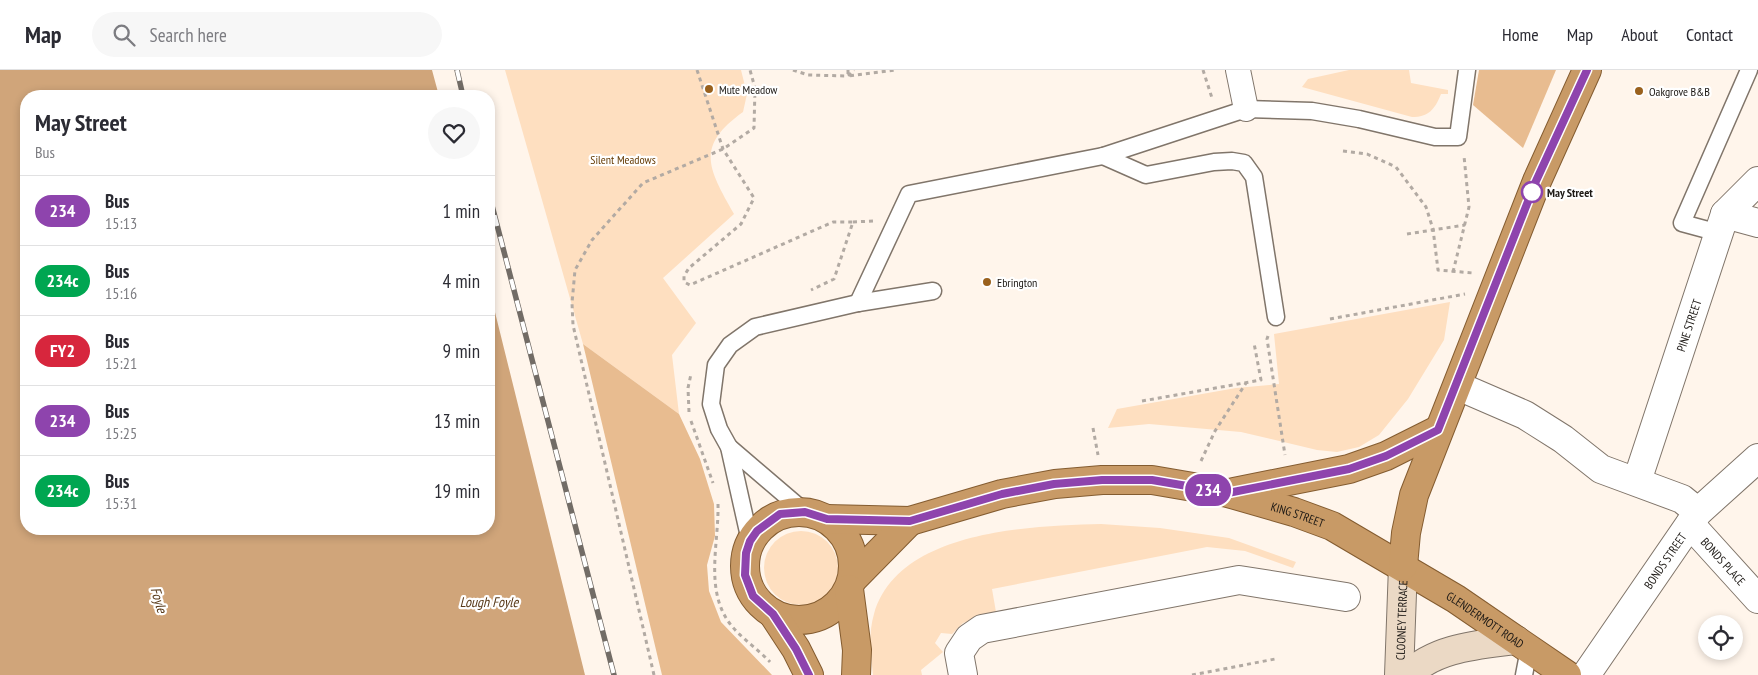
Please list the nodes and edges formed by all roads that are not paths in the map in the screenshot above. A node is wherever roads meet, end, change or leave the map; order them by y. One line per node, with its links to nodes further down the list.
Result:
1 (1238, 70): 5 (street)
2 (1467, 70): 5 (lane)
3 (1587, 70): 13 (highway)
4 (1749, 70): 8 (lane)
5 (1246, 109): 6 (lane)
6 (1103, 156): 11 (lane); 12 (lane)
7 (1758, 181): 8 (street, PINE STREET)
8 (1722, 223): 9 (street); 17 (street, PINE STREET)
9 (1758, 223)
10 (933, 291): 11 (lane)
11 (858, 303): 15 (lane)
12 (1276, 316)
13 (1458, 386): 14 (highway); 17 (street, BONDS PLACE)
14 (1438, 430): 18 (highway); 23 (highway)
15 (729, 447): 19 (lane); 22 (lane)
16 (1758, 458): 20 (street, BONDS STREET)
17 (1637, 481): 20 (street, BONDS PLACE)
18 (1228, 493): 21 (highway, KING STREET); 23 (highway, KING STREET)
19 (816, 515): 21 (highway, KING STREET); 22 (highway); 24 (highway)
20 (1694, 518): 26 (street, BONDS PLACE); 36 (street, BONDS STREET)
21 (910, 521): 24 (highway, KING STREET)
22 (750, 541): 27 (highway)
23 (1402, 566): 28 (highway, GLENDERMOTT ROAD); 32 (main road, CLOONEY TERRACE)
24 (850, 585): 27 (highway); 30 (highway)
25 (1346, 597): 31 (street)
26 (1758, 599)
27 (773, 614): 29 (highway)
28 (1522, 645): 33 (main road); 34 (lane); 35 (highway, GLENDERMOTT ROAD)
29 (809, 675)
30 (856, 675)
31 (963, 675)
32 (1399, 675)
33 (1408, 675)
34 (1524, 675)
35 (1567, 675)
36 (1586, 675)

